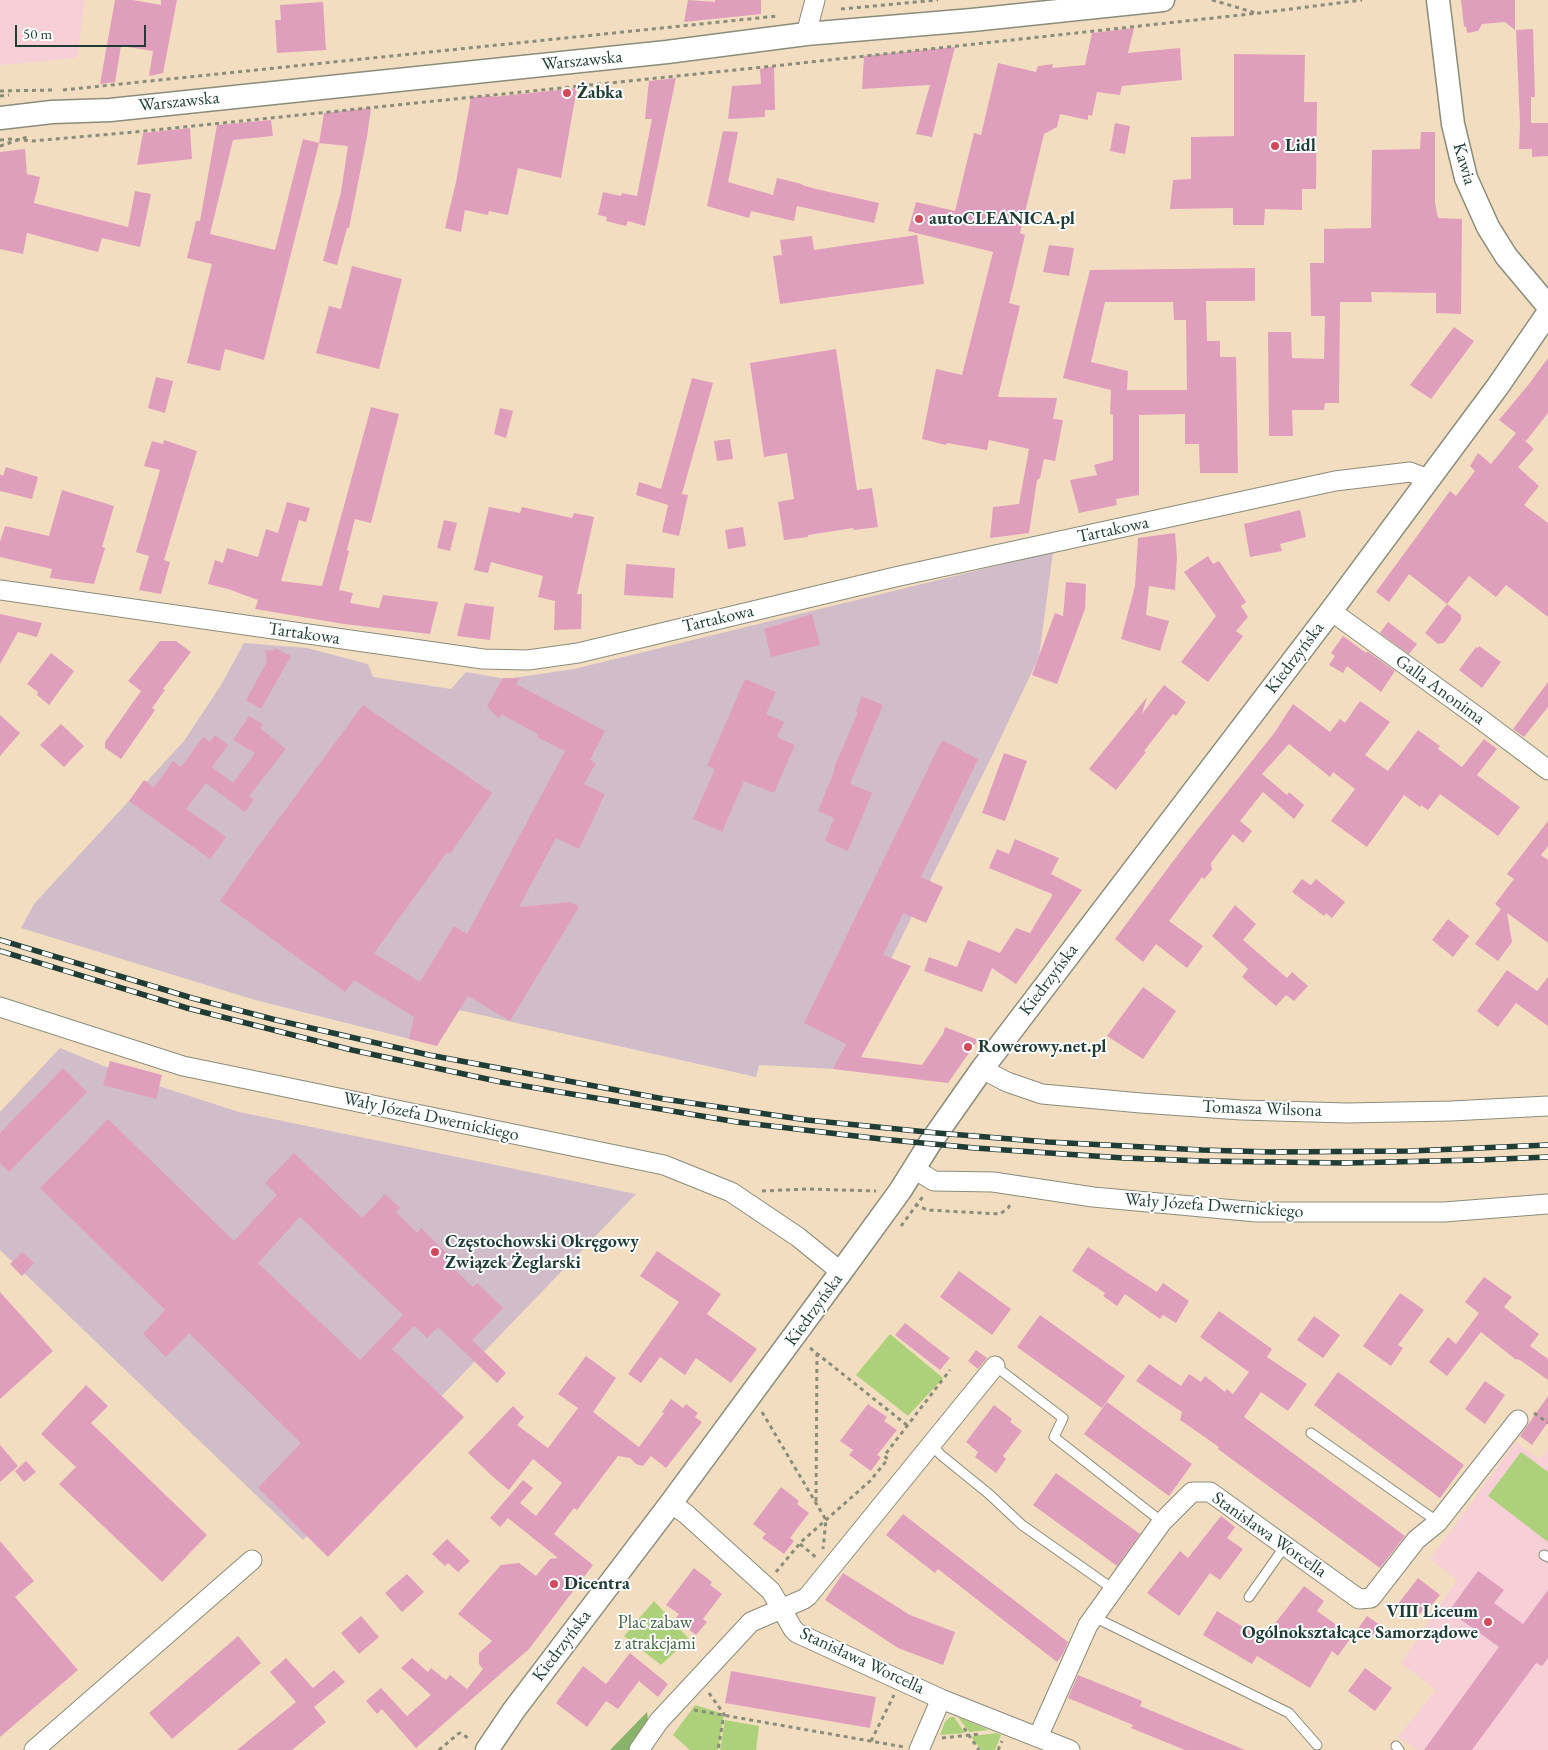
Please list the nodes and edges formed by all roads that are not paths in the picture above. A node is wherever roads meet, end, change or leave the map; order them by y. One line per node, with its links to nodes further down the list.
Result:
1 (1163, 0): 4 (street, Warszawska)
2 (1438, 0): 6 (street, Kawia)
3 (813, 6): 4 (street)
4 (806, 34): 5 (street, Warszawska)
5 (0, 118)
6 (1548, 306)
7 (1548, 313): 8 (street, Kiedrzyńska)
8 (1428, 479): 9 (street, Tartakowa); 10 (street, Kiedrzyńska)
9 (0, 590)
10 (1331, 611): 11 (street, Galla Anonima); 13 (street, Kiedrzyńska)
11 (1548, 770)
12 (0, 1007): 17 (street, Wały Józefa Dwernickiego)
13 (982, 1069): 14 (street, Tomasza Wilsona); 15 (street, Kiedrzyńska)
14 (1548, 1106)
15 (914, 1169): 16 (street, Wały Józefa Dwernickiego); 17 (street, Kiedrzyńska)
16 (1548, 1204)
17 (842, 1272): 22 (street, Kiedrzyńska)
18 (995, 1366): 21 (street); 23 (lane)
19 (1518, 1420): 24 (street, Stanisława Worcella)
20 (1311, 1433): 24 (lane)
21 (931, 1444): 27 (lane); 29 (street)
22 (671, 1503): 29 (street, Stanisława Worcella); 33 (street, Kiedrzyńska)
23 (1162, 1522): 25 (street, Stanisława Worcella); 27 (street, Stanisława Worcella)
24 (1438, 1522): 25 (street, Stanisława Worcella)
25 (1285, 1546): 28 (lane)
26 (252, 1560): 36 (street)
27 (1113, 1590): 30 (street, Stanisława Worcella)
28 (1249, 1598)
29 (781, 1609): 31 (street, Stanisława Worcella); 37 (street)
30 (1094, 1617): 32 (street, Stanisława Worcella); 34 (lane)
31 (941, 1699): 32 (street, Stanisława Worcella); 35 (street)
32 (1038, 1737): 38 (street, Stanisława Worcella)
33 (479, 1745)
34 (1317, 1745)
35 (914, 1749)
36 (34, 1750)
37 (639, 1750)
38 (1070, 1750)

